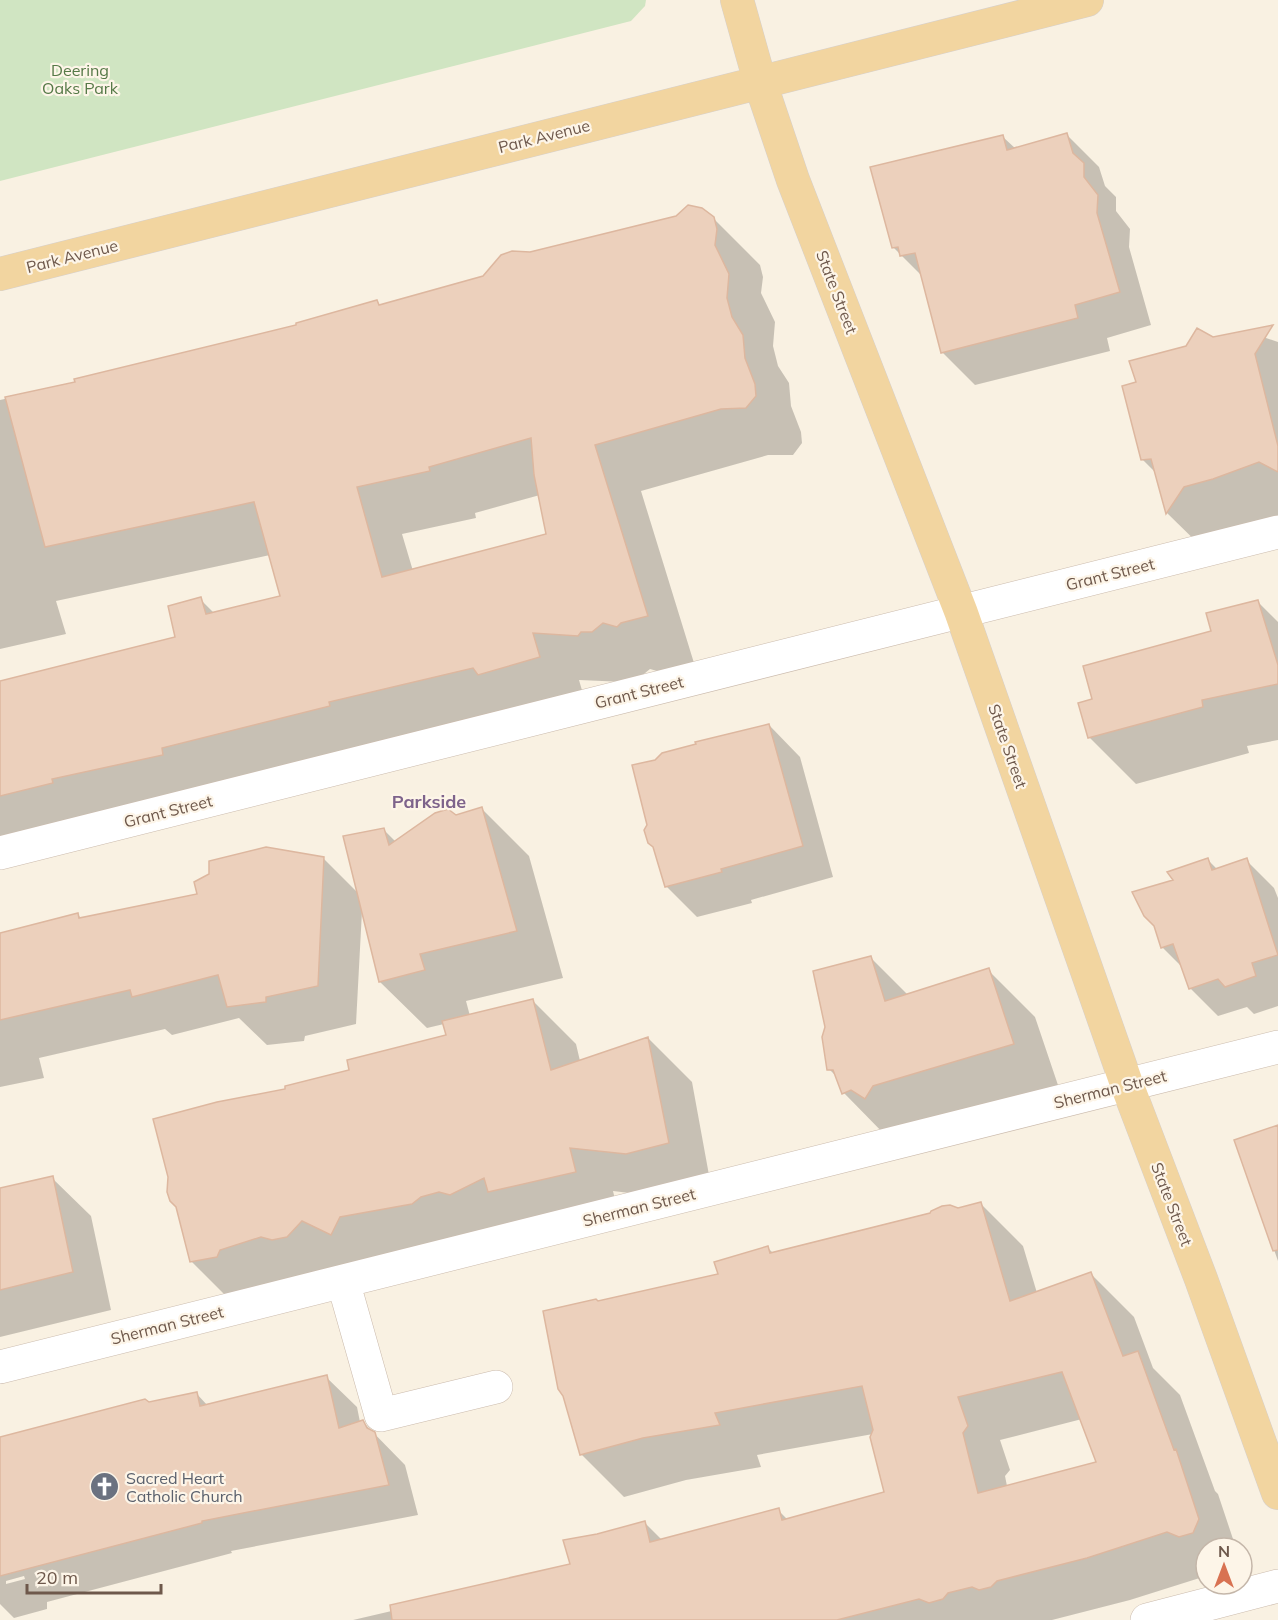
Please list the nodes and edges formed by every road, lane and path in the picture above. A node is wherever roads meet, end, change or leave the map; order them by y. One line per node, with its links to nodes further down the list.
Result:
1 (737, 0): 3 (main road, State Street)
2 (1088, 0): 3 (main road, Park Avenue)
3 (760, 82): 4 (main road, Park Avenue); 6 (main road, State Street)
4 (0, 274)
5 (1278, 532): 6 (street, Grant Street)
6 (961, 612): 7 (street, Grant Street); 9 (main road, State Street)
7 (0, 853)
8 (1278, 1047): 9 (street, Sherman Street)
9 (1127, 1085): 10 (street, Sherman Street); 13 (main road, State Street)
10 (343, 1281): 11 (street, Sherman Street); 12 (street)
11 (0, 1367)
12 (496, 1387)
13 (1278, 1493)
14 (1278, 1586): 15 (street)
15 (1147, 1620)

